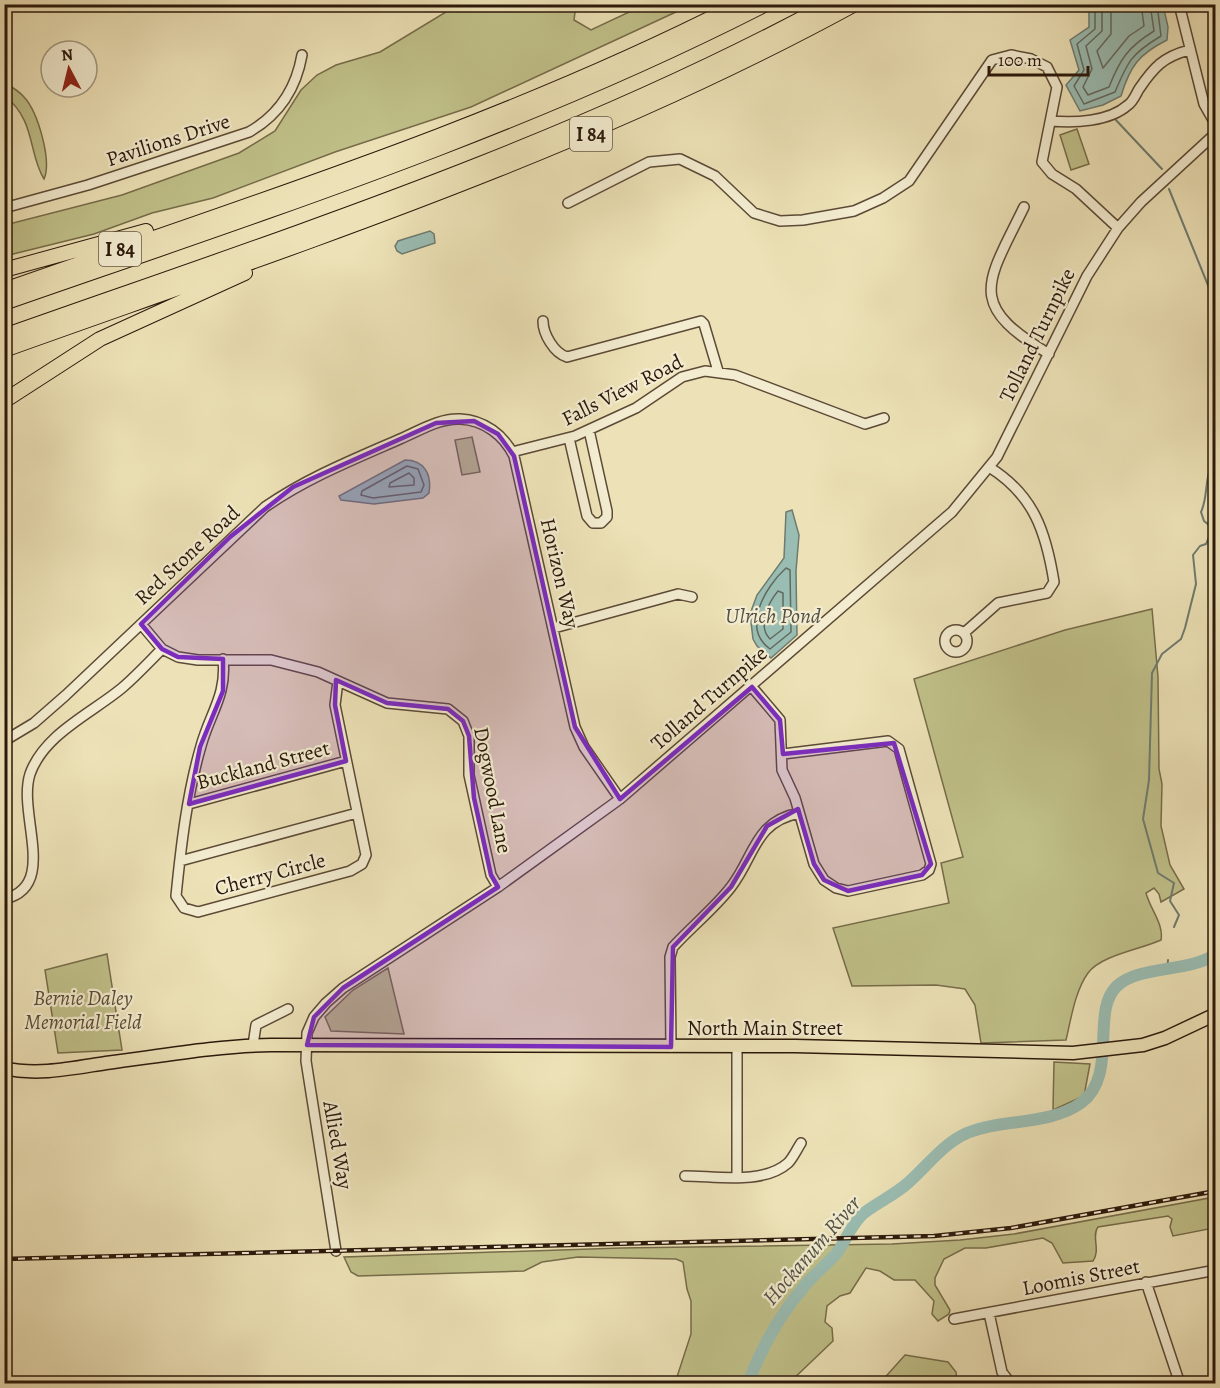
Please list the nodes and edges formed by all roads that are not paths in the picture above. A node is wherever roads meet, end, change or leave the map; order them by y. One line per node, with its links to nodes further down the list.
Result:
1 (739, 4): 14 (highway, I 84)
2 (766, 4): 19 (highway)
3 (829, 4): 21 (highway)
4 (855, 4): 16 (highway, I 84)
5 (1179, 4): 6 (street)
6 (1189, 50): 8 (street); 9 (street)
7 (303, 55): 13 (street, Pavilions Drive)
8 (1051, 121): 11 (street); 15 (street)
9 (1215, 125)
10 (1215, 133): 15 (street, Tolland Turnpike)
11 (568, 203)
12 (1024, 207): 23 (street)
13 (4, 208)
14 (235, 209): 17 (highway); 18 (highway, I 84)
15 (1118, 228): 23 (street, Tolland Turnpike)
16 (317, 238): 22 (highway, I 84); 25 (highway)
17 (4, 270)
18 (4, 290)
19 (4, 303)
20 (543, 321): 24 (street)
21 (4, 336)
22 (4, 350)
23 (1049, 354): 30 (street, Tolland Turnpike)
24 (718, 371): 26 (street, Falls View Road); 27 (street, Falls View Road)
25 (4, 400)
26 (884, 418)
27 (589, 430): 28 (street, Falls View Road); 28 (street)
28 (569, 438): 29 (street, Falls View Road)
29 (512, 452): 32 (street, Red Stone Road); 33 (street, Horizon Way)
30 (989, 467): 34 (street); 38 (street, Tolland Turnpike)
31 (692, 597): 33 (street)
32 (141, 624): 35 (street); 39 (street, Red Stone Road)
33 (554, 628): 42 (street, Horizon Way)
34 (964, 633)
35 (162, 650): 36 (street, Dogwood Lane); 48 (street)
36 (223, 659): 37 (street, Dogwood Lane); 43 (street, Cherry Circle)
37 (338, 681): 41 (street, Cherry Circle); 47 (street, Dogwood Lane)
38 (752, 687): 40 (street); 42 (street, Tolland Turnpike)
39 (4, 741)
40 (783, 754): 45 (street); 45 (street)
41 (346, 761): 43 (street, Buckland Street); 44 (street, Cherry Circle)
42 (620, 799): 47 (street, Tolland Turnpike)
43 (189, 804): 46 (street, Cherry Circle)
44 (357, 813): 46 (street, Cherry Circle); 46 (street, Cherry Circle)
45 (799, 813): 54 (street)
46 (180, 861)
47 (498, 887): 51 (street, Tolland Turnpike)
48 (4, 899)
49 (288, 1009): 52 (street)
50 (1215, 1014): 53 (main road, North Main Street)
51 (307, 1045): 52 (main road); 54 (main road, North Main Street); 61 (street, Allied Way)
52 (253, 1046): 56 (main road)
53 (737, 1046): 54 (main road, North Main Street); 60 (street)
54 (671, 1047)
55 (4, 1068): 56 (main road)
56 (18, 1071): 57 (main road)
57 (4, 1076)
58 (801, 1143): 60 (street)
59 (686, 1176): 60 (street)
60 (737, 1177)
61 (336, 1251)
62 (1215, 1270): 63 (street, Loomis Street)
63 (1146, 1282): 64 (street, Loomis Street); 67 (street)
64 (988, 1313): 65 (street, Loomis Street); 66 (street)
65 (954, 1319)
66 (1011, 1383)
67 (1180, 1383)

